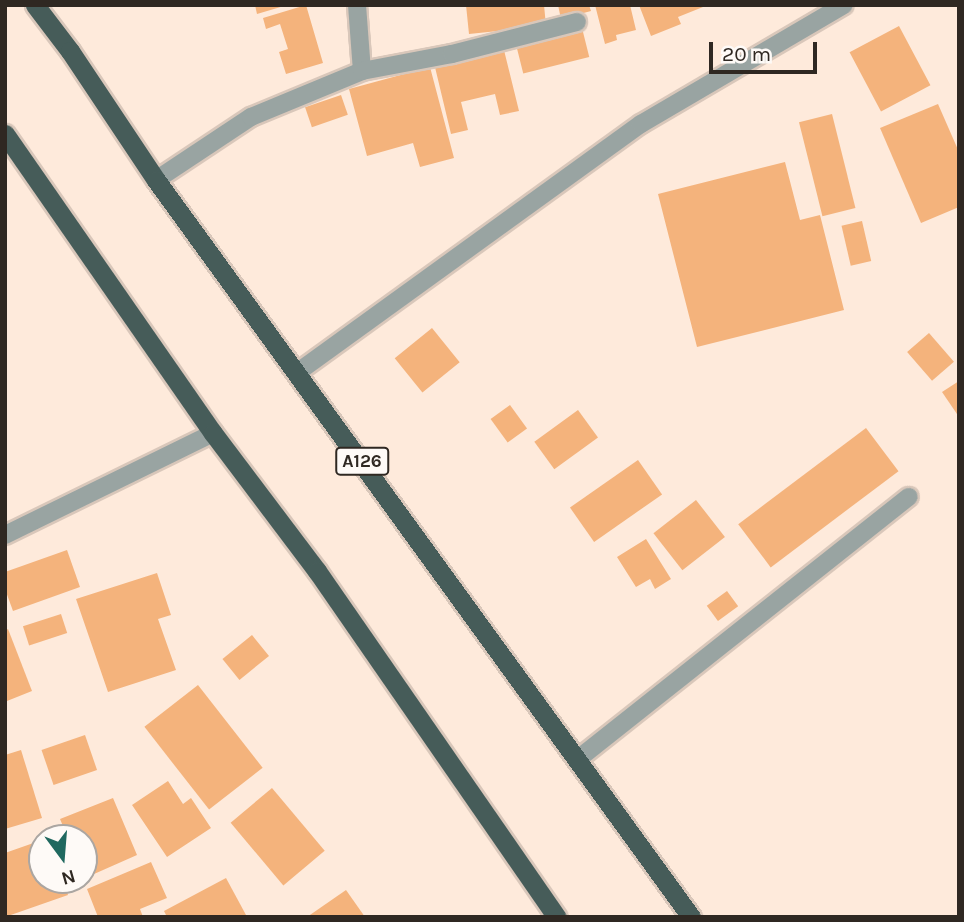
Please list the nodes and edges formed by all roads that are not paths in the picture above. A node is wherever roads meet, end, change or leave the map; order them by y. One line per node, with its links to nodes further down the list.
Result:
1 (35, 5): 7 (highway, A126)
2 (357, 5): 5 (street)
3 (844, 5): 8 (street)
4 (577, 22): 5 (street)
5 (362, 71): 7 (street)
6 (5, 134): 9 (highway)
7 (156, 180): 8 (highway, A126)
8 (298, 372): 12 (highway, A126)
9 (213, 433): 11 (street); 13 (highway)
10 (909, 497): 12 (street)
11 (5, 535)
12 (578, 759): 14 (highway, A126)
13 (557, 917)
14 (691, 917)

